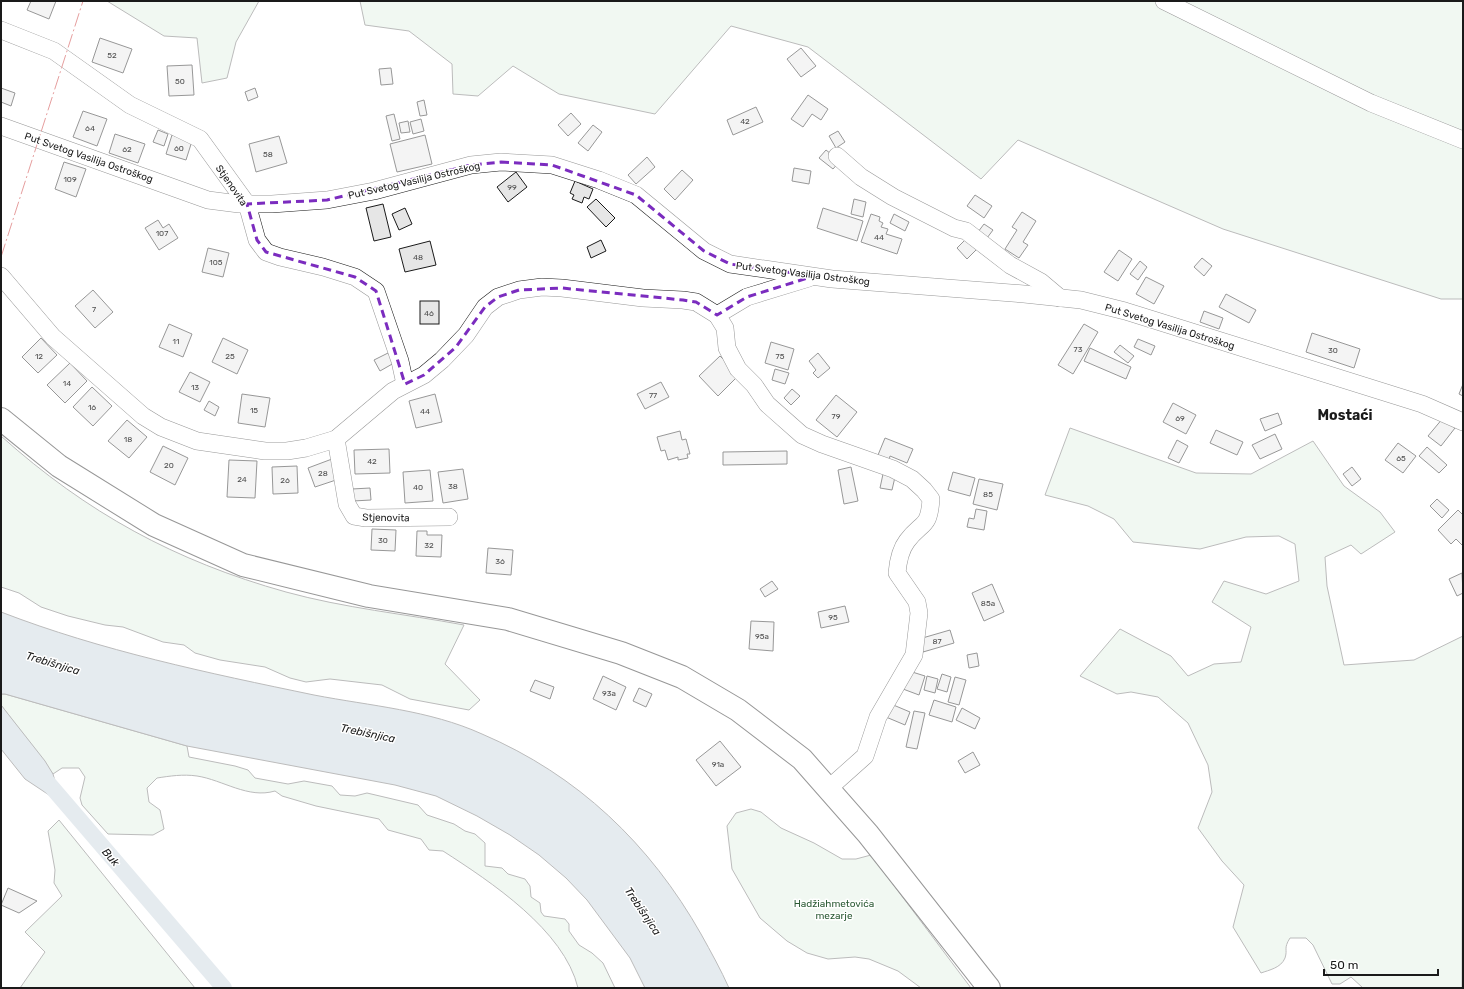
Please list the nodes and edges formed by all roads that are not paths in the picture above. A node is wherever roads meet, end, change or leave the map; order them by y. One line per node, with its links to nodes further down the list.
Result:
1 (1164, 1): 4 (street)
2 (1, 30): 6 (street, Stjenovita)
3 (1, 126): 6 (street, Put Svetog Vasilija Ostroškog)
4 (1463, 140)
5 (837, 156): 9 (street)
6 (248, 204): 8 (street, Put Svetog Vasilija Ostroškog); 11 (street, Stjenovita)
7 (1, 276): 14 (street)
8 (814, 276): 9 (street, Put Svetog Vasilija Ostroškog); 10 (street)
9 (1060, 298): 13 (street, Put Svetog Vasilija Ostroškog)
10 (717, 315): 11 (street); 16 (street)
11 (405, 384): 14 (street)
12 (1, 419): 16 (main road)
13 (1463, 422)
14 (336, 439): 15 (street, Stjenovita)
15 (449, 517)
16 (828, 789): 17 (main road)
17 (989, 988)

